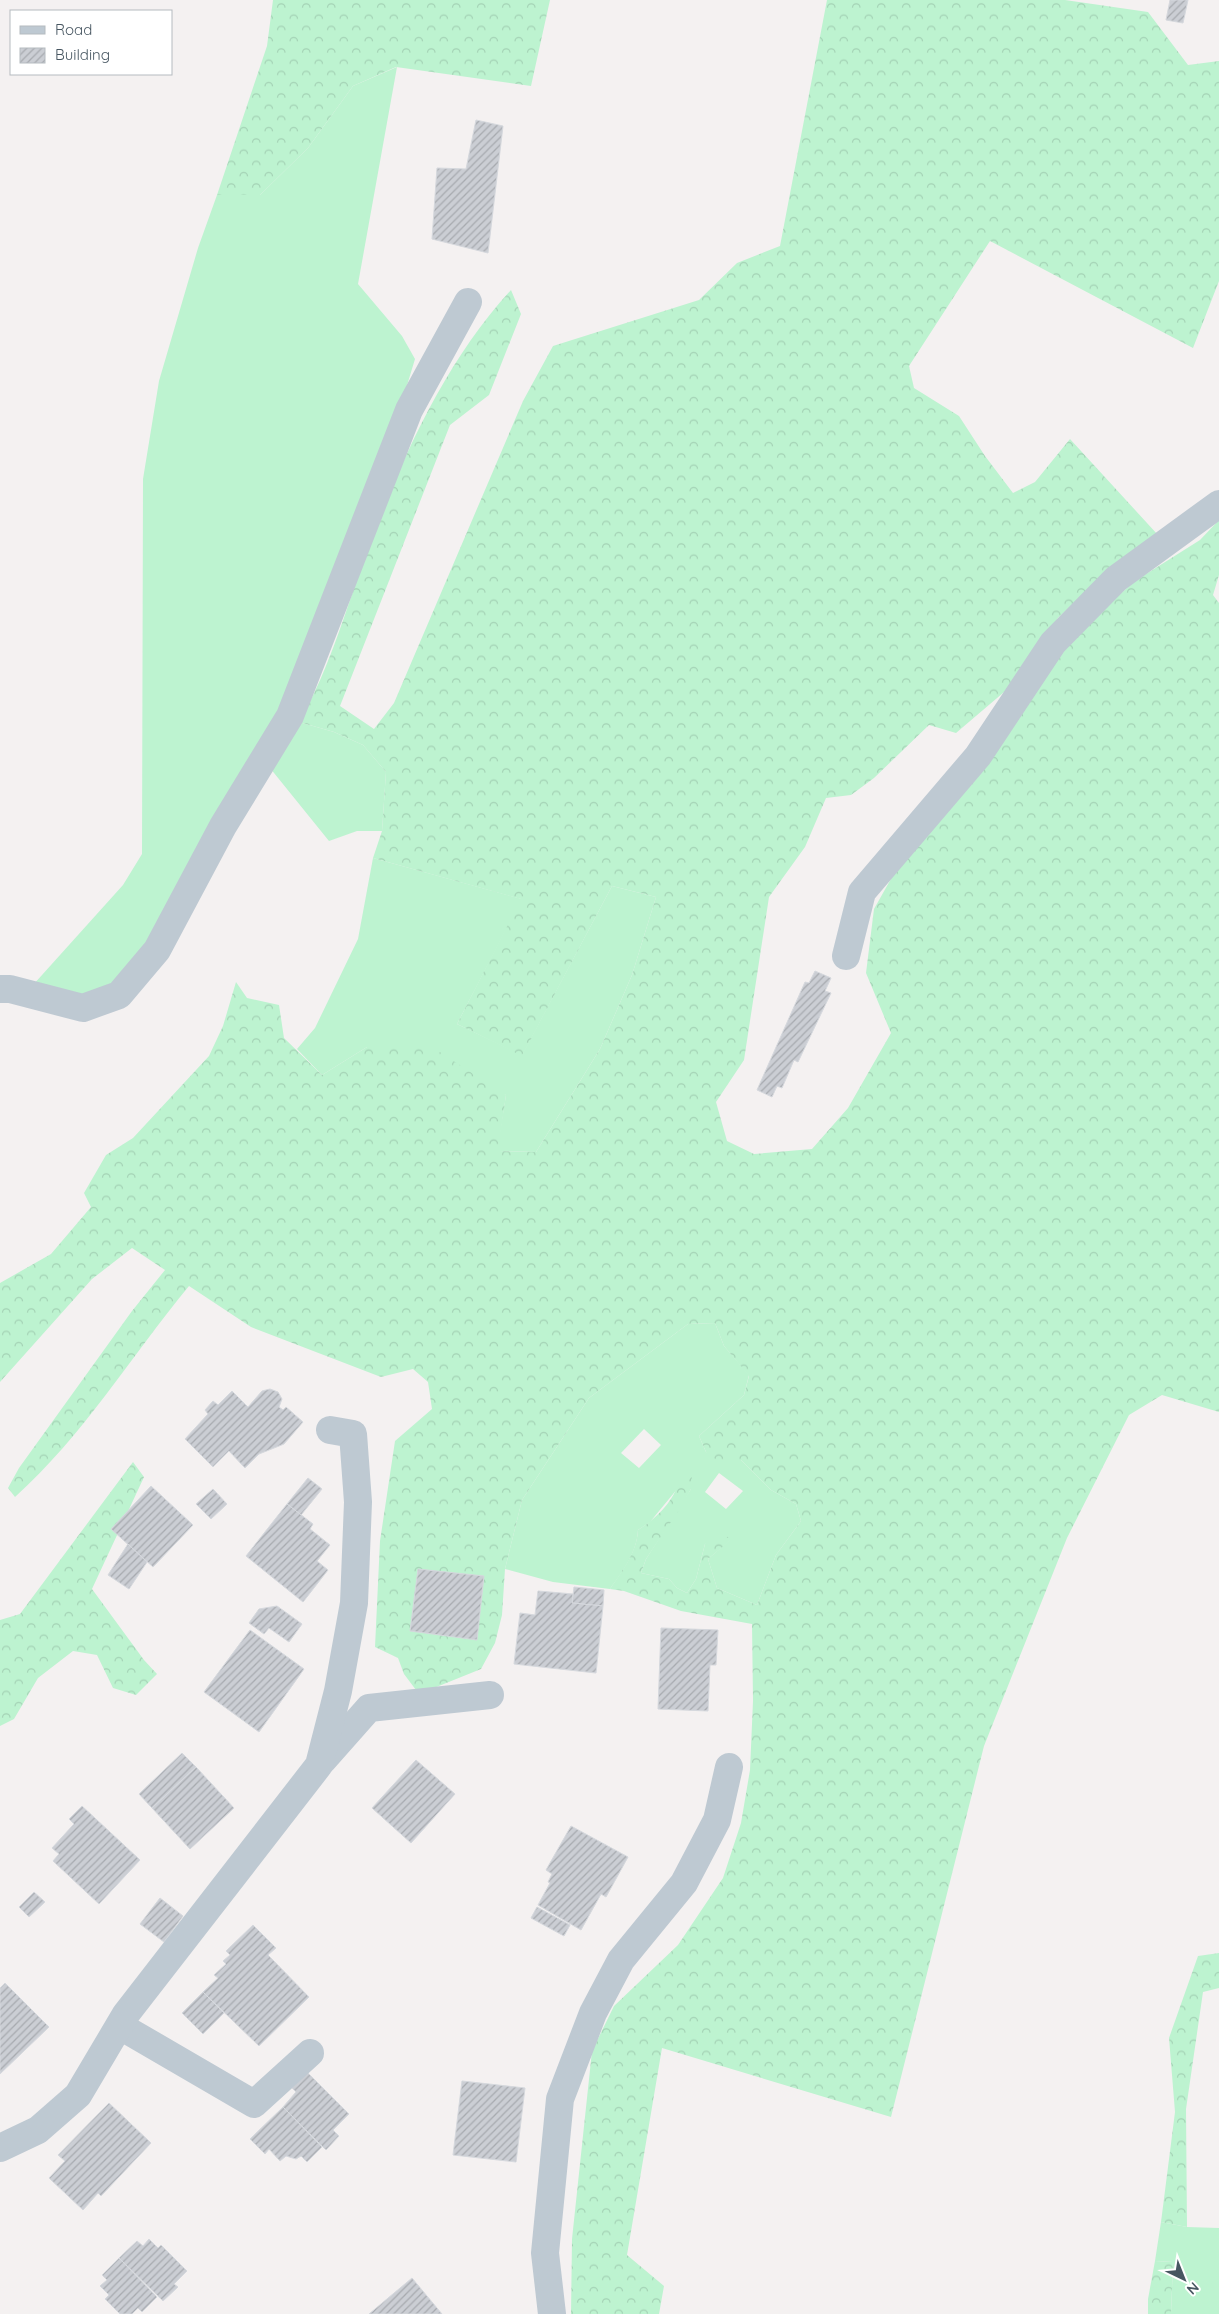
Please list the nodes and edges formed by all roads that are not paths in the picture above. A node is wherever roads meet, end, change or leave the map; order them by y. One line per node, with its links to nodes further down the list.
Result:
1 (468, 302): 4 (street)
2 (1219, 504): 3 (street)
3 (846, 956)
4 (0, 989)
5 (330, 1430): 7 (street)
6 (490, 1695): 7 (street)
7 (319, 1765): 9 (street)
8 (729, 1767): 12 (street)
9 (120, 2026): 10 (street); 11 (street)
10 (310, 2053)
11 (0, 2148)
12 (552, 2314)

